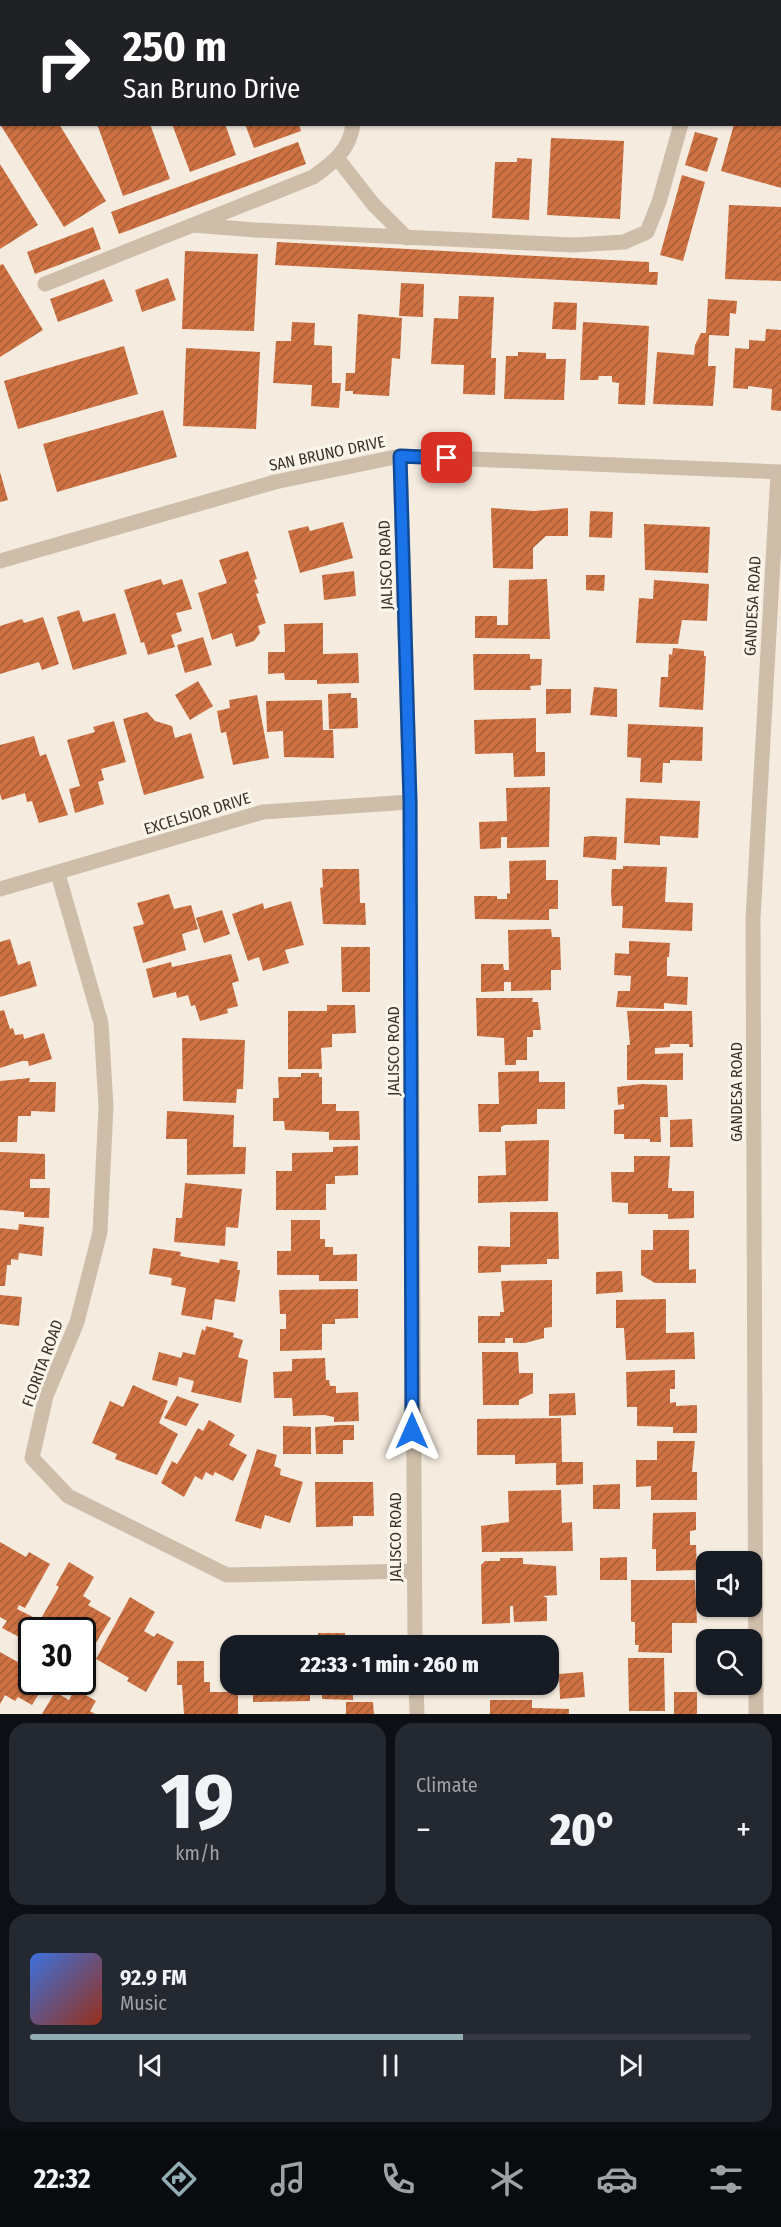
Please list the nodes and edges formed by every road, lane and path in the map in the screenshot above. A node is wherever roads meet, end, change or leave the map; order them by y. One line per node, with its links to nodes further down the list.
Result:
1 (353, 126): 3 (street)
2 (680, 126): 5 (street)
3 (338, 159): 4 (street); 5 (street)
4 (192, 225): 5 (street); 6 (street)
5 (407, 238)
6 (45, 284)
7 (400, 456): 8 (street, SAN BRUNO DRIVE); 9 (street, SAN BRUNO DRIVE); 10 (street, JALISCO ROAD)
8 (779, 472): 17 (street, GANDESA ROAD)
9 (0, 561)
10 (410, 802): 11 (street, EXCELSIOR DRIVE); 13 (street, JALISCO ROAD)
11 (58, 874): 12 (street, EXCELSIOR DRIVE); 13 (street, FLORITA ROAD)
12 (0, 889)
13 (413, 1570): 14 (street, JALISCO ROAD)
14 (415, 1635)
15 (416, 1695): 16 (street)
16 (417, 1714)
17 (756, 1714)

